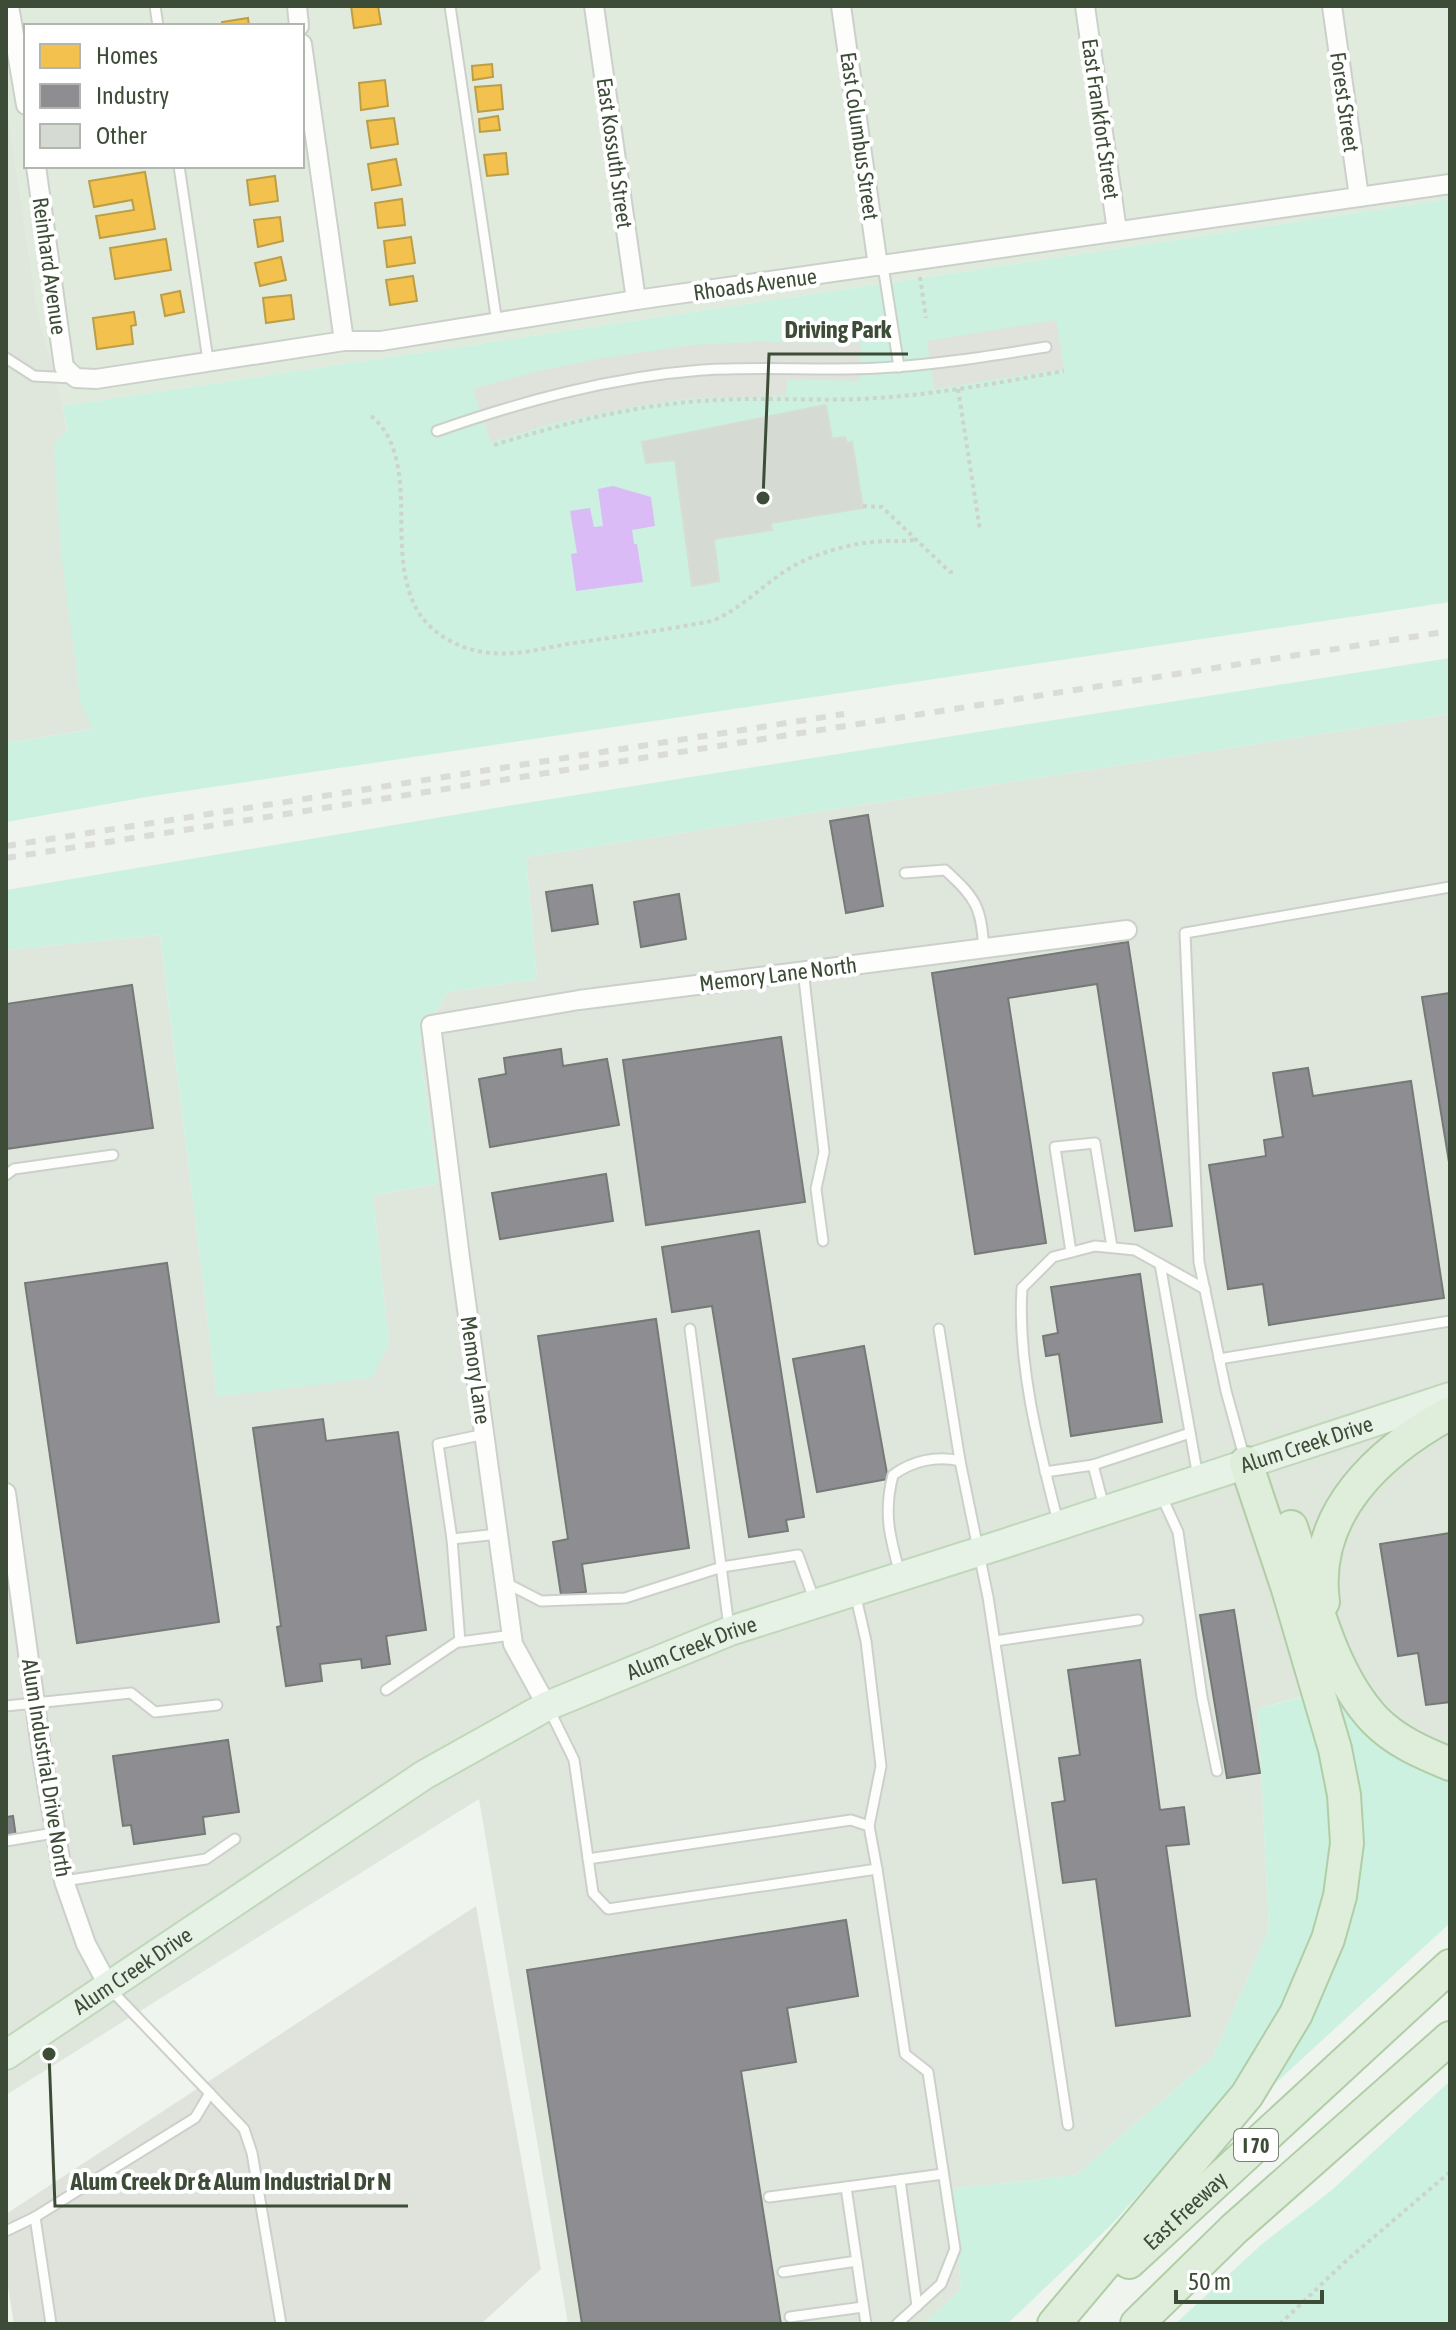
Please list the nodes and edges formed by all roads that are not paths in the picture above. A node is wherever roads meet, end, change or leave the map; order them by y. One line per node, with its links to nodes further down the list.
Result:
1 (9, 6): 8 (street)
2 (450, 6): 16 (lane)
3 (594, 6): 15 (street, East Kossuth Street)
4 (841, 6): 14 (street, East Columbus Street)
5 (1085, 6): 13 (street, East Frankfort Street)
6 (1332, 6): 12 (street, Forest Street)
7 (304, 58): 17 (street)
8 (24, 93)
9 (36, 168): 22 (street, Reinhard Avenue)
10 (179, 168): 20 (lane)
11 (1450, 184): 12 (street, Rhoads Avenue)
12 (1359, 197): 13 (street, Rhoads Avenue)
13 (1117, 231): 14 (street, Rhoads Avenue)
14 (880, 266): 15 (street, Rhoads Avenue); 21 (lane)
15 (636, 300): 16 (street, Rhoads Avenue)
16 (497, 324): 17 (street, Rhoads Avenue)
17 (344, 341): 20 (street, Rhoads Avenue)
18 (1046, 347): 21 (lane)
19 (6, 358): 22 (lane)
20 (208, 360): 22 (street, Rhoads Avenue)
21 (899, 367): 23 (lane)
22 (70, 372)
23 (437, 431)
24 (905, 873): 27 (lane)
25 (1450, 887): 36 (lane)
26 (1127, 930): 27 (street, Memory Lane North)
27 (984, 950): 28 (street, Memory Lane North)
28 (803, 970): 29 (street, Memory Lane North); 32 (lane)
29 (431, 1025): 44 (street, Memory Lane)
30 (113, 1155): 31 (lane)
31 (6, 1175)
32 (823, 1241)
33 (1112, 1247): 34 (lane); 34 (lane); 35 (lane)
34 (1071, 1252): 48 (lane)
35 (1160, 1264): 36 (lane); 43 (lane)
36 (1205, 1289): 40 (lane)
37 (1450, 1321): 40 (lane)
38 (690, 1329): 57 (lane)
39 (939, 1329): 45 (lane)
40 (1219, 1359): 46 (lane)
41 (1450, 1397): 46 (main road, Alum Creek Drive)
42 (1450, 1413): 67 (highway)
43 (1190, 1433): 47 (lane); 49 (lane)
44 (485, 1434): 54 (street, Memory Lane); 55 (lane)
45 (960, 1461): 56 (lane); 58 (lane)
46 (1246, 1463): 49 (main road, Alum Creek Drive); 67 (highway); 103 (highway)
47 (1093, 1465): 48 (lane); 52 (lane)
48 (1045, 1472): 53 (lane)
49 (1199, 1479): 50 (main road, Alum Creek Drive)
50 (1159, 1492): 52 (main road, Alum Creek Drive); 74 (lane)
51 (6, 1493): 69 (street, Alum Industrial Drive North)
52 (1104, 1510): 53 (main road, Alum Creek Drive)
53 (1059, 1525): 56 (main road, Alum Creek Drive)
54 (498, 1534): 55 (lane); 59 (street, Memory Lane)
55 (452, 1539): 65 (lane)
56 (978, 1552): 58 (main road, Alum Creek Drive); 66 (lane)
57 (722, 1567): 59 (lane); 61 (lane); 63 (lane)
58 (900, 1576): 60 (main road, Alum Creek Drive)
59 (505, 1583): 64 (street, Memory Lane)
60 (854, 1590): 61 (main road, Alum Creek Drive); 75 (lane)
61 (815, 1602): 63 (main road, Alum Creek Drive)
62 (1138, 1620): 66 (lane)
63 (730, 1631): 72 (main road, Alum Creek Drive)
64 (512, 1635): 65 (lane); 72 (street, Memory Lane)
65 (460, 1640): 68 (lane)
66 (995, 1641): 87 (lane)
67 (1331, 1644): 73 (highway)
68 (386, 1690)
69 (35, 1703): 70 (lane); 71 (lane); 76 (street, Alum Industrial Drive North)
70 (217, 1705)
71 (6, 1706)
72 (547, 1706): 79 (lane); 83 (main road, Alum Creek Drive)
73 (1450, 1764)
74 (1217, 1771)
75 (869, 1826): 79 (lane); 80 (lane)
76 (54, 1833): 78 (lane); 81 (street, Alum Industrial Drive North)
77 (235, 1839): 81 (lane)
78 (6, 1841)
79 (588, 1859): 80 (lane)
80 (877, 1869): 88 (lane)
81 (64, 1881): 83 (street, Alum Industrial Drive North)
82 (1450, 1966): 104 (highway, East Freeway / I 70)
83 (109, 1987): 85 (main road, Alum Creek Drive); 86 (lane)
84 (1450, 2038): 105 (highway, I 70)
85 (6, 2055)
86 (210, 2093): 92 (lane); 100 (lane)
87 (1068, 2125)
88 (943, 2174): 89 (lane); 96 (lane)
89 (900, 2180): 90 (lane); 96 (lane)
90 (846, 2187): 91 (lane); 94 (lane)
91 (769, 2197)
92 (35, 2217): 93 (lane); 99 (lane)
93 (6, 2231)
94 (857, 2261): 95 (lane); 97 (lane)
95 (783, 2272)
96 (917, 2306): 102 (lane)
97 (863, 2307): 98 (lane); 101 (lane)
98 (790, 2317)
99 (51, 2324)
100 (281, 2324)
101 (866, 2324)
102 (897, 2324)
103 (1054, 2324)
104 (1062, 2324)
105 (1137, 2324)

